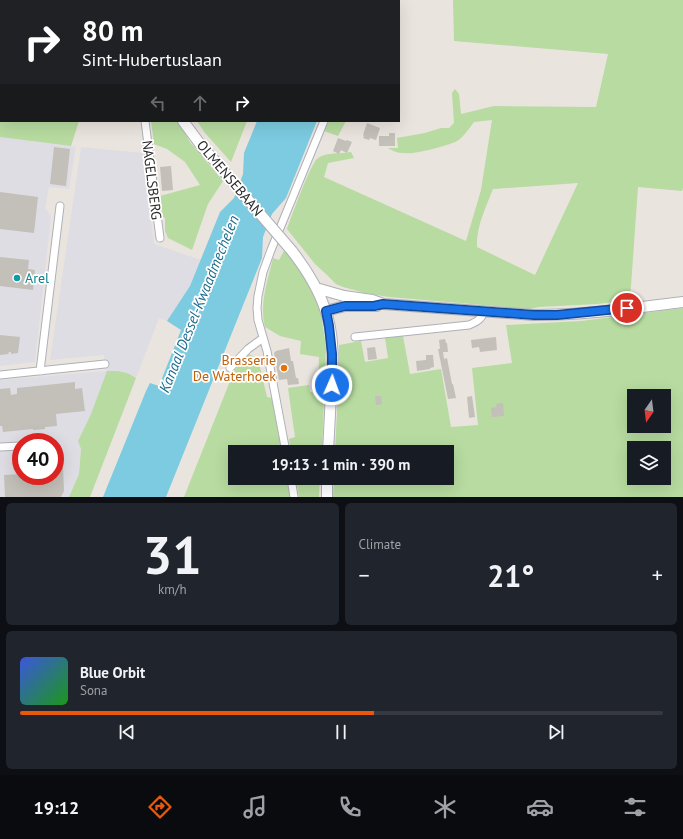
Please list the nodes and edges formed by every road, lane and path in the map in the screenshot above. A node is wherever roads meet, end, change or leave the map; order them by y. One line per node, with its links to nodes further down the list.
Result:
1 (144, 122): 5 (street, NAGELSBERG)
2 (184, 122): 6 (street, OLMENSEBAAN, bridge)
3 (324, 122): 12 (street, OLMENSEBAAN)
4 (60, 206): 15 (street)
5 (160, 238)
6 (316, 288): 8 (street); 9 (street, OLMENSEBAAN)
7 (683, 302): 10 (street)
8 (383, 304): 9 (street); 10 (street)
9 (326, 311): 18 (street, OLMENSEBAAN)
10 (484, 312): 11 (street)
11 (355, 337)
12 (263, 338): 14 (street); 17 (street, OLMENSEBAAN)
13 (105, 364): 15 (street)
14 (230, 368)
15 (40, 371): 16 (street)
16 (0, 375)
17 (285, 445)
18 (328, 445)
19 (12, 446): 20 (street)
20 (0, 447)
21 (292, 485): 23 (street)
22 (327, 485): 24 (street)
23 (294, 497)
24 (326, 497)

